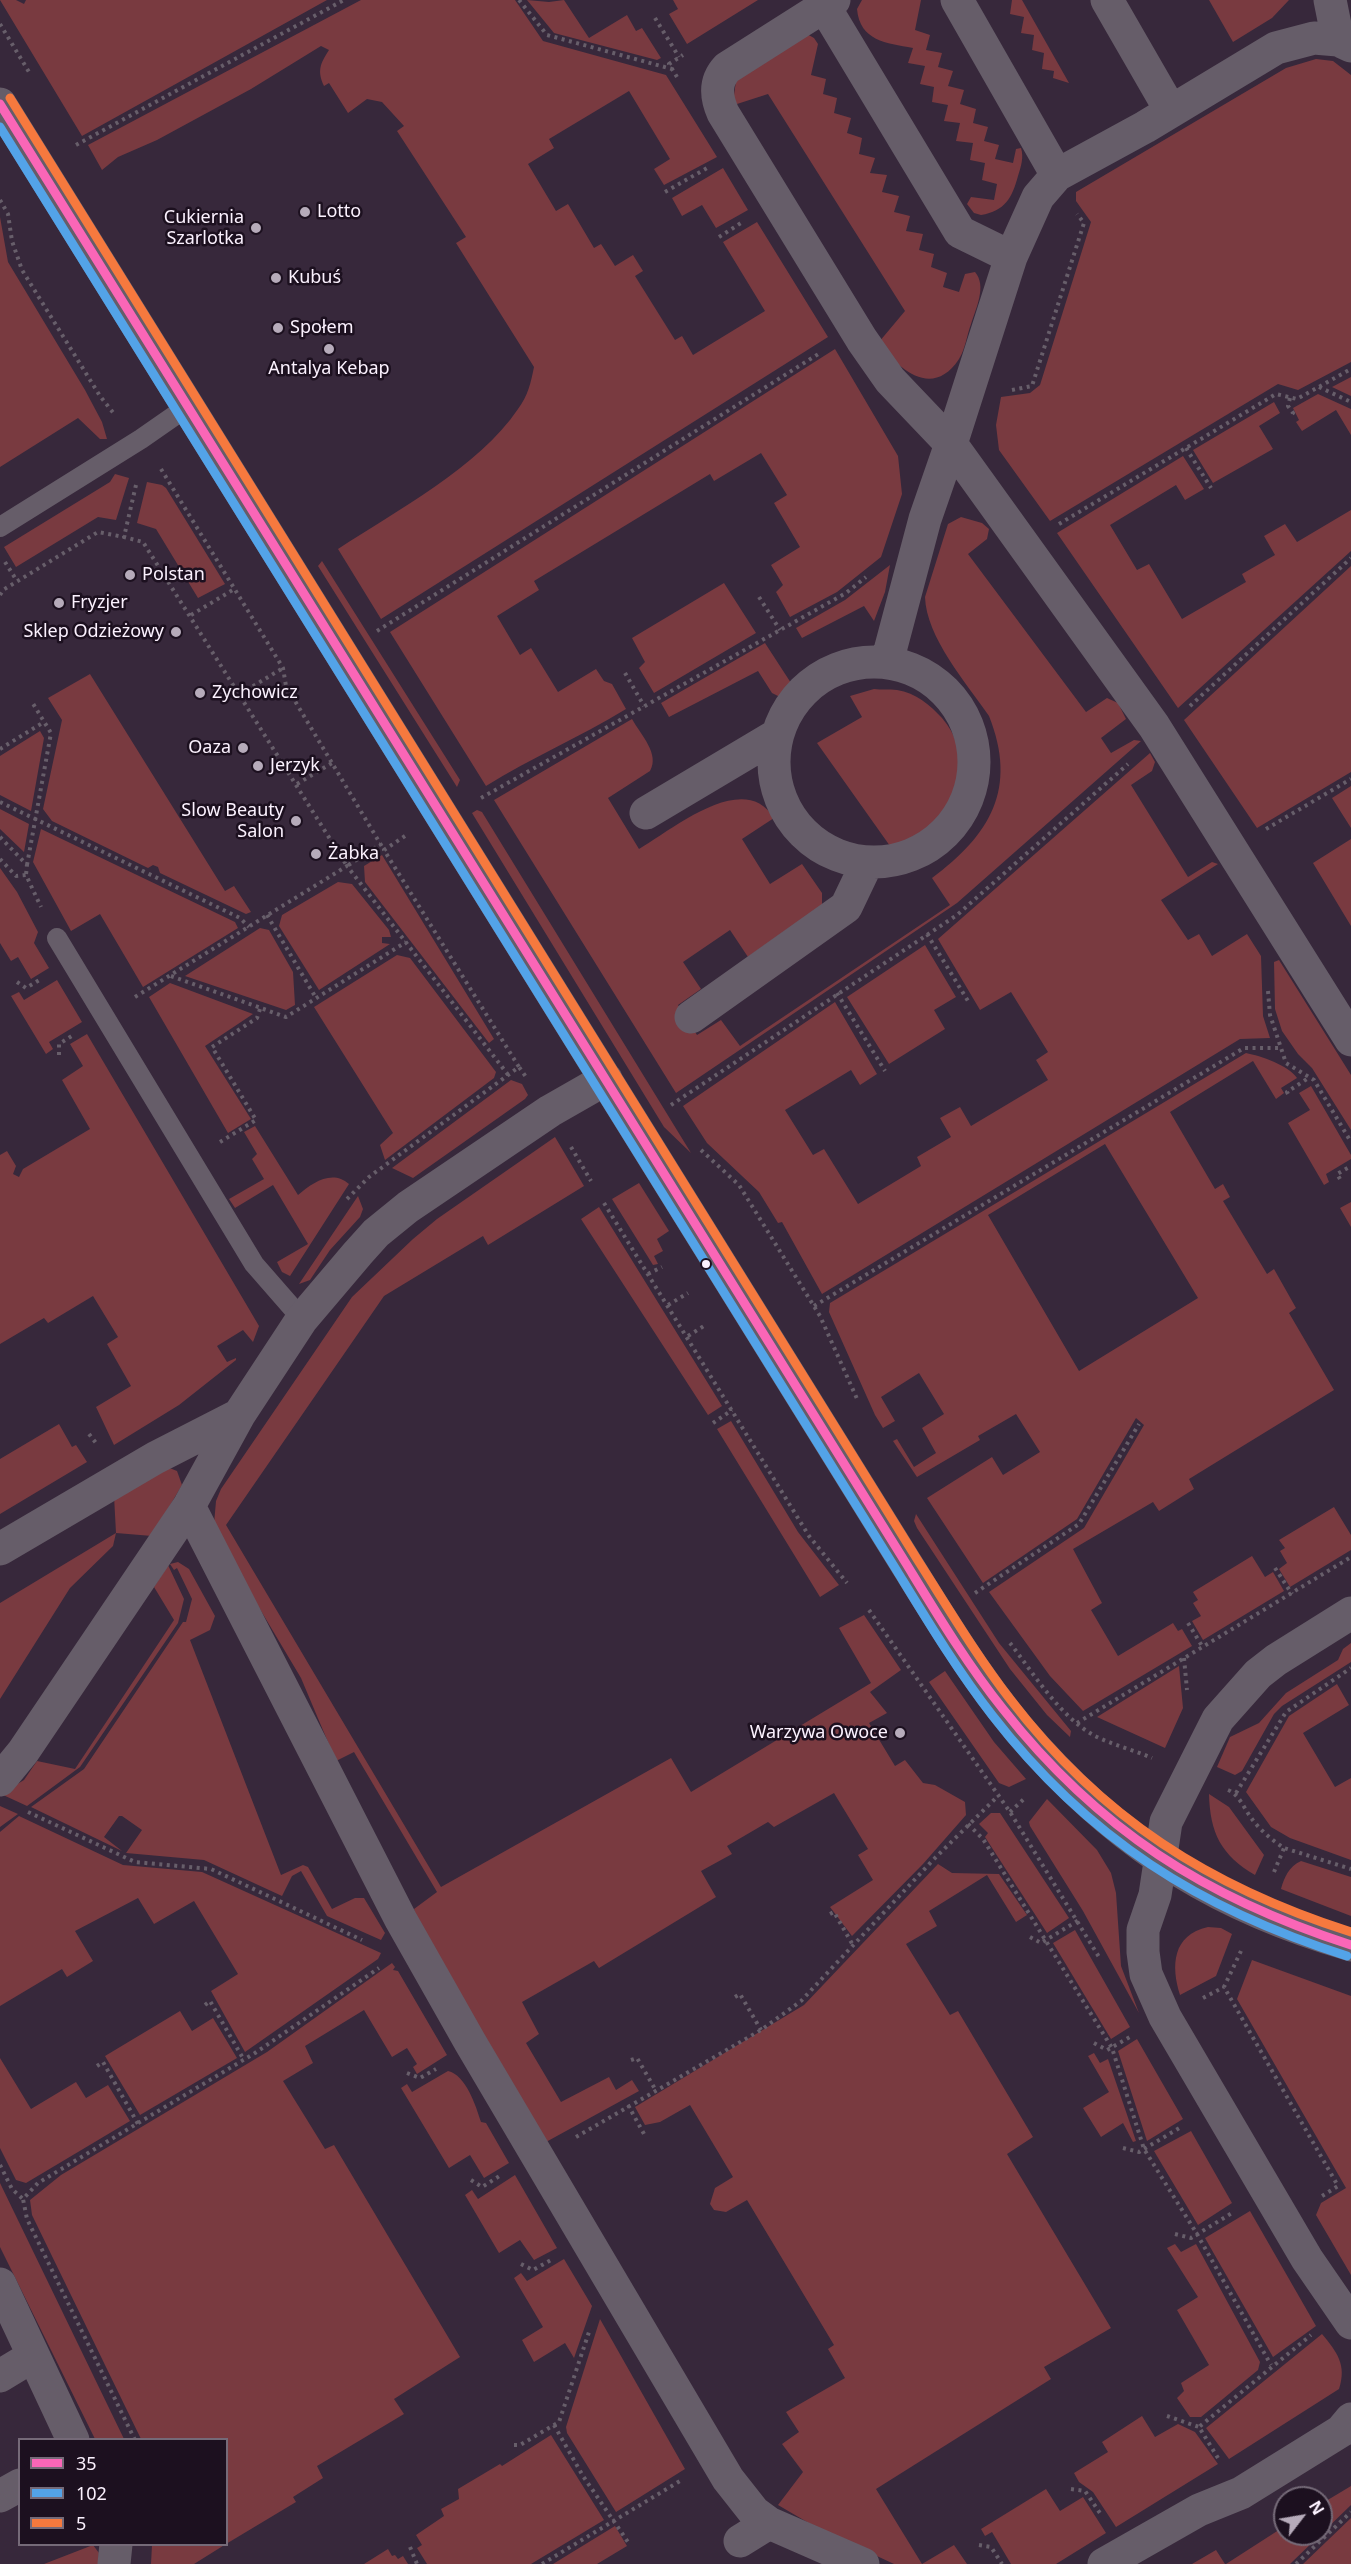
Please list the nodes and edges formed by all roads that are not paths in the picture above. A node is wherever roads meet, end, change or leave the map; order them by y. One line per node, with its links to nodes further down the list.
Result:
1 (957, 0): 7 (street)
2 (1107, 0): 6 (street)
3 (829, 3): 8 (street); 10 (street)
4 (1340, 19): 6 (street)
5 (0, 104): 9 (street)
6 (1171, 111): 7 (street)
7 (1057, 175): 8 (street)
8 (1011, 257): 10 (street)
9 (187, 406): 11 (lane); 19 (street)
10 (951, 444): 12 (street); 18 (street)
11 (0, 527)
12 (887, 662): 13 (street); 15 (street)
13 (777, 735): 14 (street); 15 (street)
14 (646, 813)
15 (867, 863): 17 (street)
16 (57, 938): 20 (lane)
17 (691, 1017)
18 (1351, 1040)
19 (606, 1079): 20 (street); 26 (street)
20 (302, 1319): 21 (street)
21 (239, 1414): 22 (street); 23 (street)
22 (189, 1506): 25 (street); 36 (street)
23 (0, 1549)
24 (1351, 1613): 26 (street)
25 (0, 1780)
26 (1159, 1859): 27 (street); 29 (street)
27 (1351, 1945)
28 (0, 2284): 30 (street)
29 (1347, 2317)
30 (33, 2356): 31 (street); 33 (street)
31 (0, 2376)
32 (1351, 2419): 41 (street)
33 (73, 2438)
34 (18, 2486): 35 (street)
35 (0, 2496)
36 (769, 2523): 37 (street); 40 (street)
37 (740, 2541)
38 (116, 2546): 39 (street)
39 (114, 2564)
40 (863, 2564)
41 (1104, 2564)

